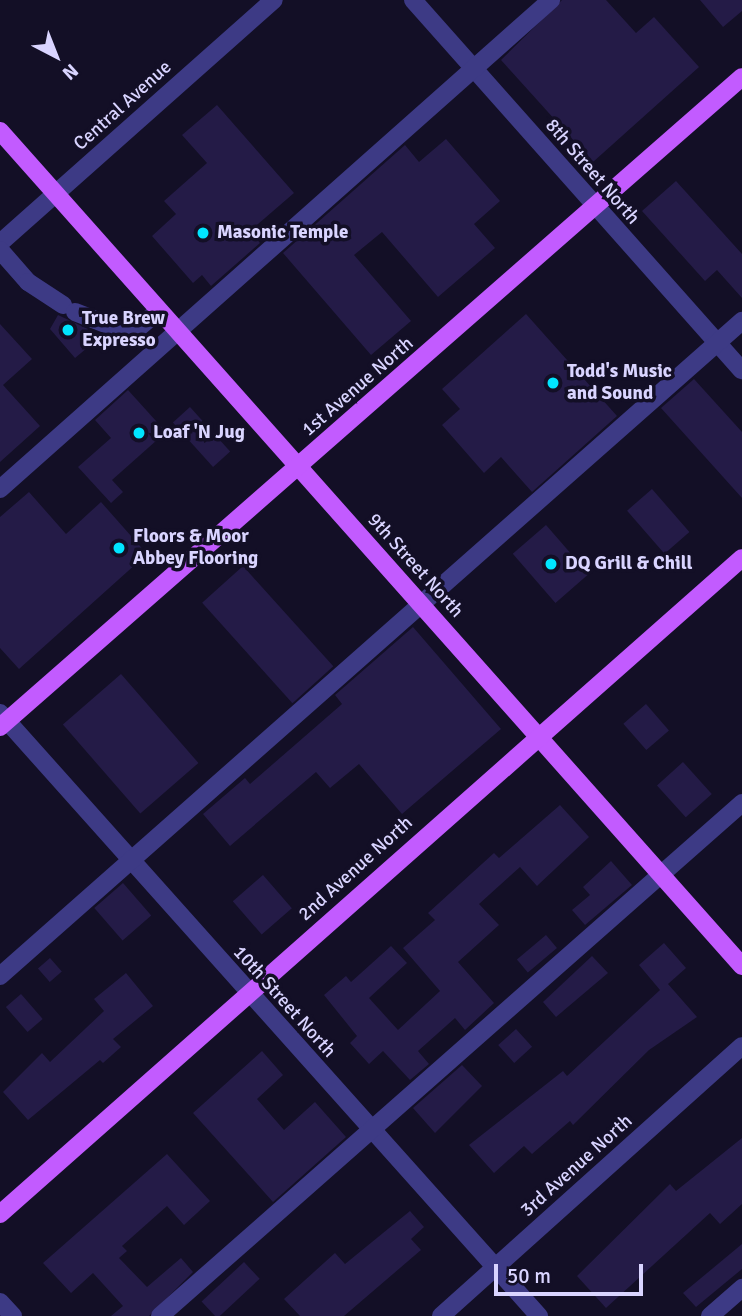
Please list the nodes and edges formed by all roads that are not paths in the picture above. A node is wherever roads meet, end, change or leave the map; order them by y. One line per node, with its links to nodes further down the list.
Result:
1 (274, 0): 7 (street, Central Avenue)
2 (413, 0): 4 (street, 8th Street North)
3 (551, 0): 4 (street)
4 (474, 69): 8 (street, 8th Street North); 13 (street)
5 (742, 77): 8 (main road, 1st Avenue North)
6 (0, 131): 7 (main road, 9th Street North)
7 (55, 195): 9 (street, Central Avenue); 11 (main road, 9th Street North)
8 (594, 208): 14 (street, 8th Street North); 16 (main road, 1st Avenue North)
9 (0, 243)
10 (0, 250): 11 (street)
11 (158, 311): 13 (main road, 9th Street North)
12 (742, 321): 14 (street)
13 (176, 331): 16 (main road, 9th Street North); 17 (street)
14 (717, 343): 15 (street, 8th Street North); 19 (street)
15 (742, 370)
16 (298, 468): 19 (main road, 9th Street North); 20 (main road, 1st Avenue North)
17 (0, 489)
18 (742, 558): 21 (main road, 2nd Avenue North)
19 (421, 605): 21 (main road, 9th Street North); 23 (street)
20 (2, 721): 23 (street, 10th Street North)
21 (538, 735): 24 (main road, 9th Street North); 27 (main road, 2nd Avenue North)
22 (742, 803): 24 (street)
23 (130, 861): 26 (street); 27 (street, 10th Street North)
24 (662, 875): 25 (main road, 9th Street North); 29 (street)
25 (742, 967)
26 (0, 976)
27 (248, 994): 29 (street, 10th Street North); 30 (main road, 2nd Avenue North)
28 (742, 1046): 31 (street, 3rd Avenue North)
29 (370, 1129): 31 (street, 10th Street North); 35 (street)
30 (0, 1214)
31 (495, 1267): 36 (street, 3rd Avenue North); 37 (street, 10th Street North)
32 (742, 1288): 38 (street)
33 (0, 1302): 34 (street)
34 (13, 1316)
35 (160, 1316)
36 (441, 1316)
37 (539, 1316)
38 (710, 1316)

